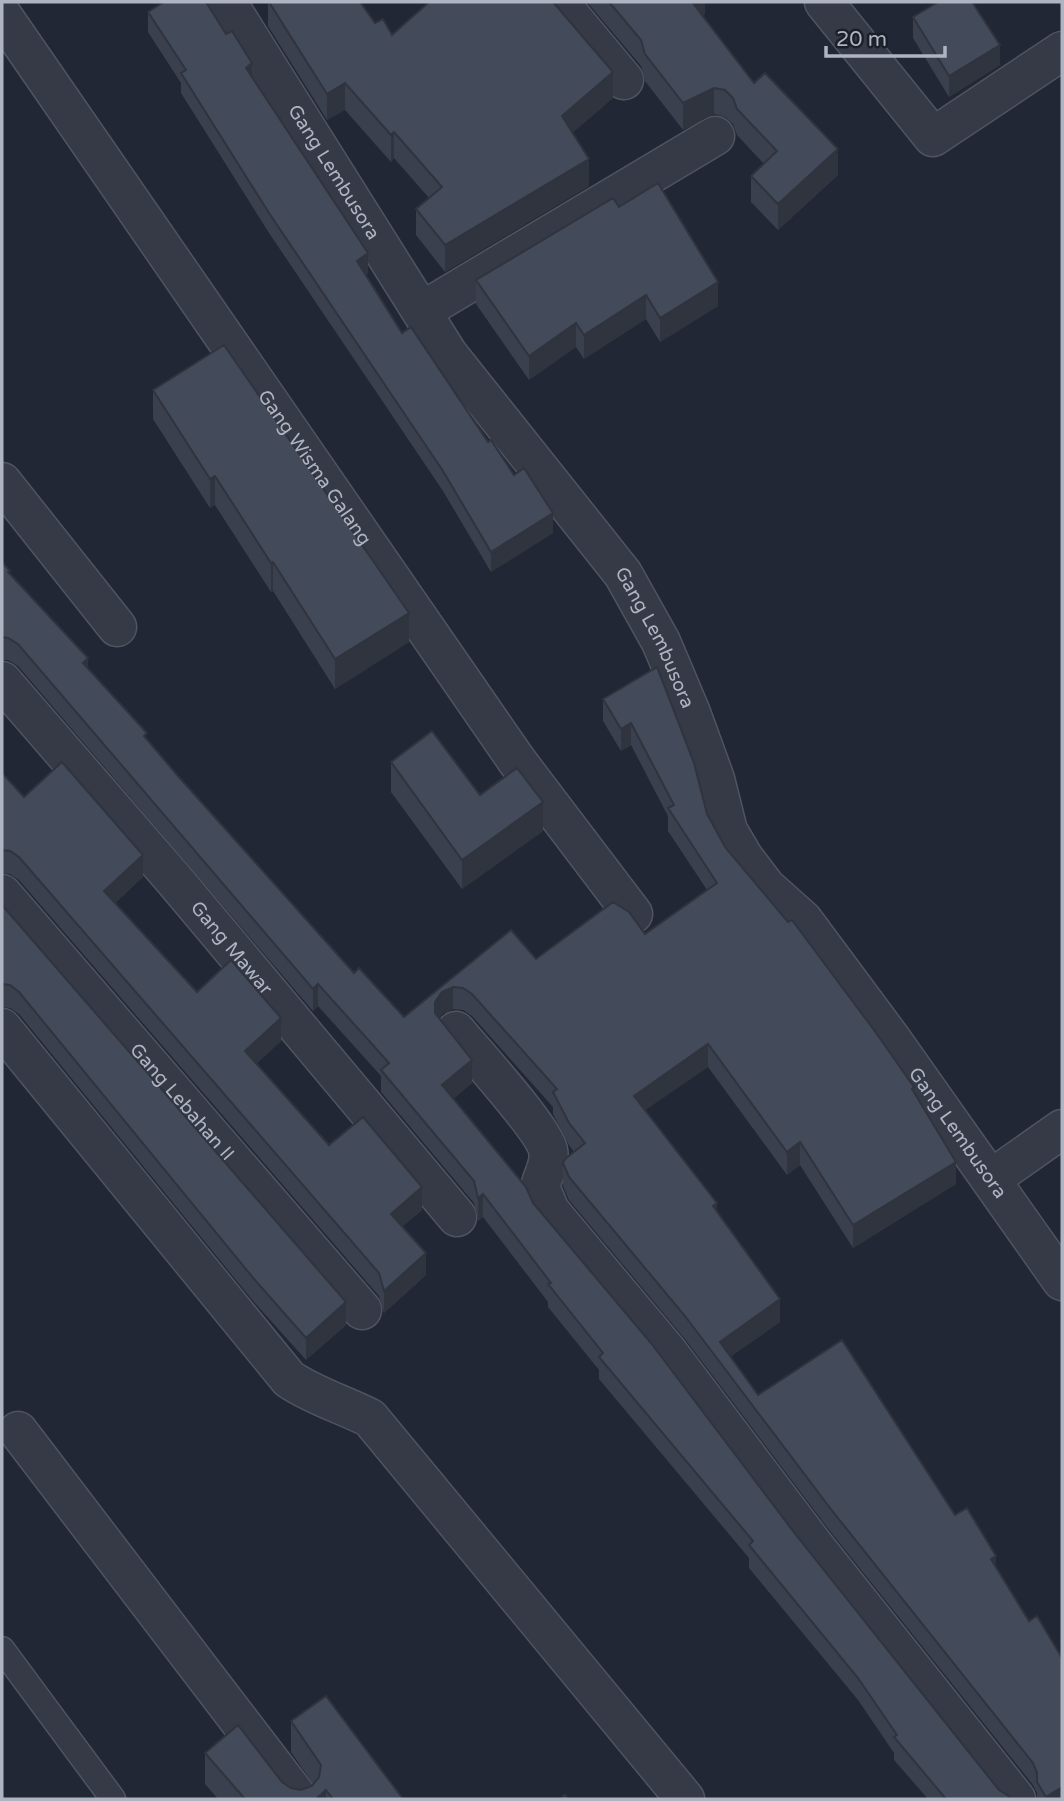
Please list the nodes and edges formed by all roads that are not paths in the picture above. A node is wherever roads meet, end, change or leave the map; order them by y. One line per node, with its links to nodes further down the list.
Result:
1 (227, 2): 8 (street, Gang Lembusora)
2 (559, 2): 6 (street)
3 (824, 2): 5 (street)
4 (2, 15): 13 (street, Gang Wisma Galang)
5 (1062, 51)
6 (624, 80)
7 (715, 136): 8 (street)
8 (422, 311): 17 (street, Gang Lembusora)
9 (2, 481): 10 (street)
10 (117, 627)
11 (2, 681): 18 (street, Gang Mawar)
12 (2, 894): 20 (street, Gang Lebahan II)
13 (633, 914)
14 (2, 1028): 25 (street)
15 (456, 1031): 26 (street)
16 (1062, 1129): 17 (street)
17 (991, 1179): 19 (street, Gang Lembusora)
18 (457, 1217)
19 (1062, 1281)
20 (362, 1310)
21 (18, 1432): 24 (street)
22 (2, 1648): 23 (lane)
23 (113, 1799)
24 (299, 1799)
25 (685, 1799)
26 (1016, 1799)

